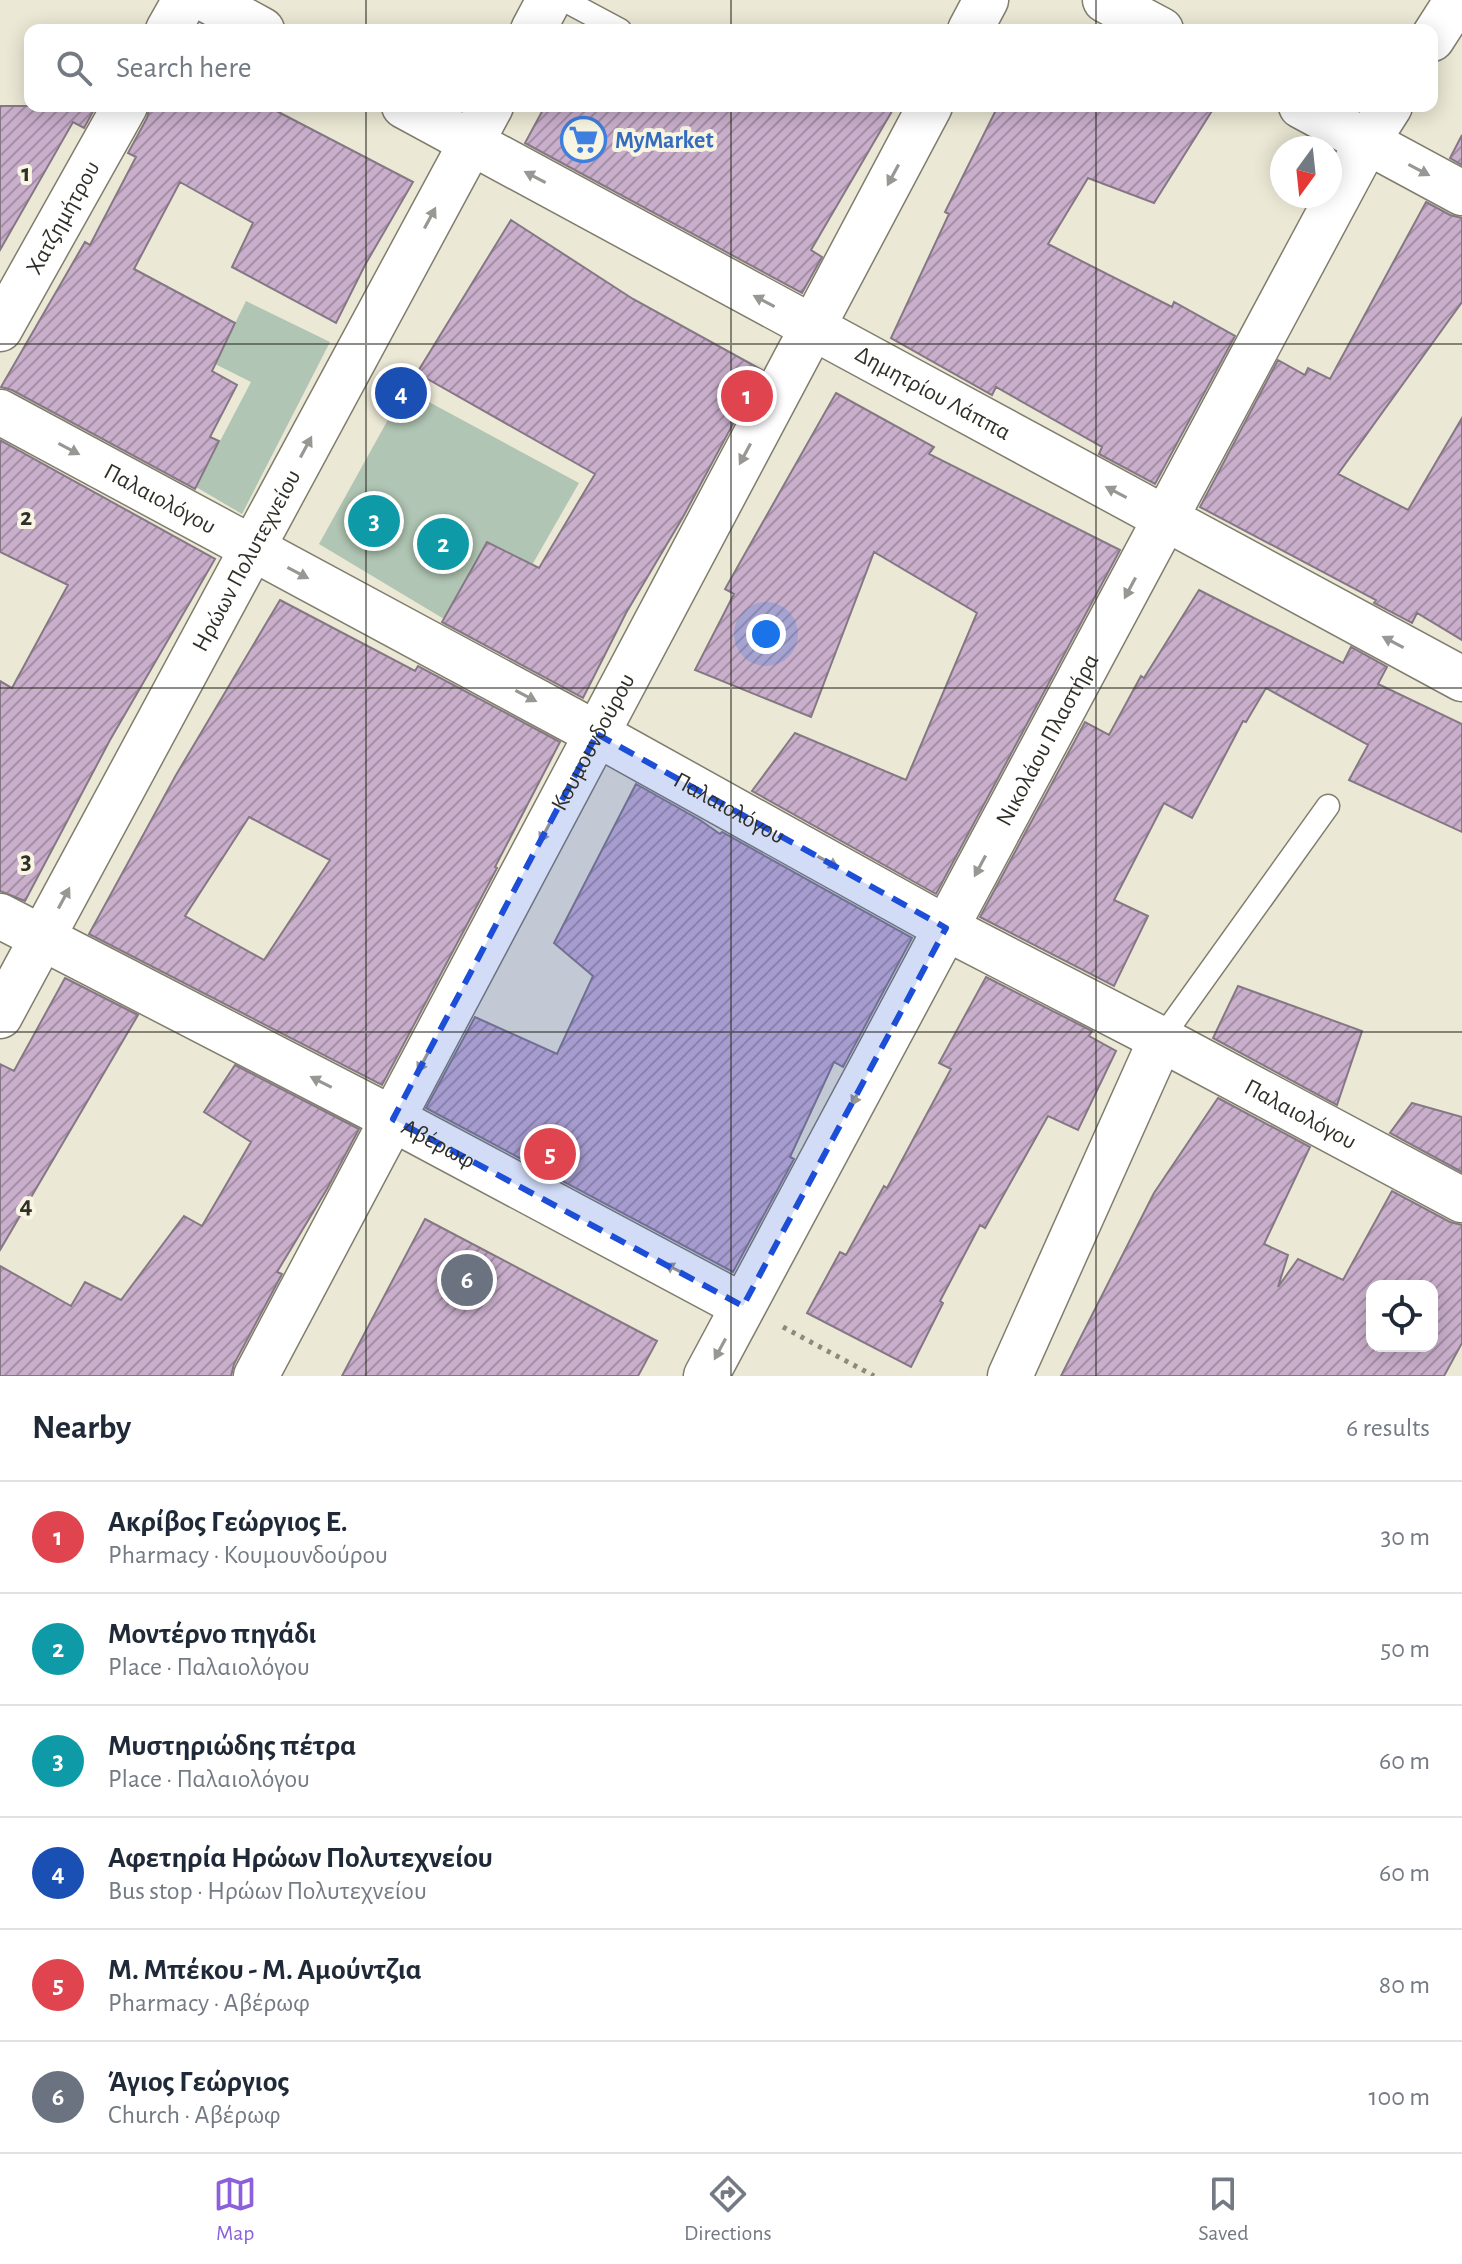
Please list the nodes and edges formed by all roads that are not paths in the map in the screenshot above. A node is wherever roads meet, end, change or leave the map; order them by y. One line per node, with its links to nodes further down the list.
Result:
1 (185, 0): 8 (street)
2 (207, 0): 9 (street)
3 (549, 0): 10 (street)
4 (564, 0): 11 (lane)
5 (986, 0): 12 (street)
6 (1105, 0): 13 (street)
7 (1457, 0): 14 (street)
8 (171, 24)
9 (251, 24)
10 (536, 24)
11 (609, 24)
12 (973, 24)
13 (1150, 24)
14 (1438, 30)
15 (122, 112): 23 (street, Χατζημήτρου)
16 (430, 112): 19 (street, Δημητρίου Λάππα)
17 (927, 112): 22 (street, Κουμουνδούρου, one-way to 22)
18 (1327, 112): 20 (street)
19 (481, 124): 22 (street, Δημητρίου Λάππα, one-way to 19); 26 (street, Ηρώων Πολυτεχνείου, one-way to 19)
20 (1378, 124): 21 (street, one-way to 21); 25 (street, Νικολάου Πλαστήρα)
21 (1462, 193)
22 (812, 327): 25 (street, Δημητρίου Λάππα, one-way to 22); 28 (street, Κουμουνδούρου, one-way to 28)
23 (0, 329)
24 (0, 412): 26 (street, Παλαιολόγου, one-way to 26)
25 (1167, 519): 27 (street, Δημητρίου Λάππα, one-way to 25); 31 (street, Νικολάου Πλαστήρα, one-way to 31)
26 (251, 548): 28 (street, Παλαιολόγου, one-way to 28); 32 (street, Ηρώων Πολυτεχνείου, one-way to 26)
27 (1462, 679)
28 (597, 734): 31 (street, Παλαιολόγου, one-way to 31); 35 (street, Κουμουνδούρου, one-way to 35)
29 (1328, 806): 34 (lane)
30 (0, 916): 32 (street, Αβέρωφ)
31 (946, 928): 34 (street, Παλαιολόγου); 37 (street, Νικολάου Πλαστήρα, one-way to 37)
32 (43, 938): 33 (street, Ηρώων Πολυτεχνείου); 35 (street, Αβέρωφ, one-way to 32)
33 (0, 1016)
34 (1161, 1039): 36 (street, Παλαιολόγου); 40 (street)
35 (393, 1119): 37 (street, Αβέρωφ, one-way to 35); 38 (street, Κουμουνδούρου)
36 (1462, 1200)
37 (743, 1306): 39 (street, Νικολάου Πλαστήρα, one-way to 39)
38 (256, 1376)
39 (706, 1376)
40 (1010, 1376)

